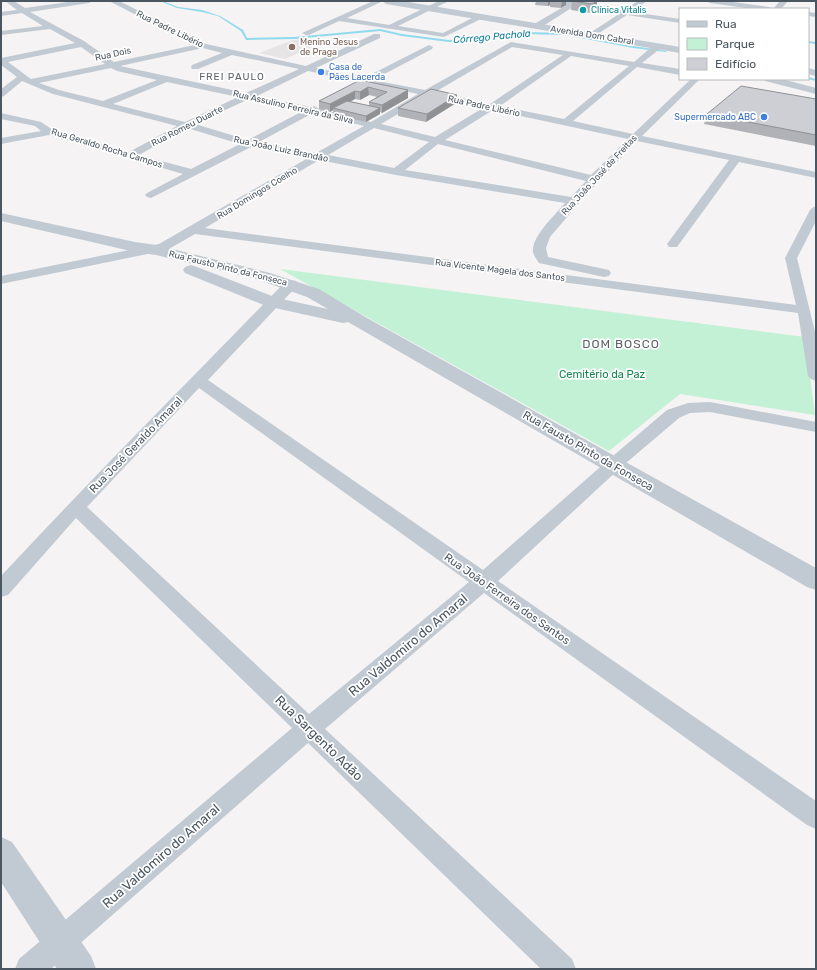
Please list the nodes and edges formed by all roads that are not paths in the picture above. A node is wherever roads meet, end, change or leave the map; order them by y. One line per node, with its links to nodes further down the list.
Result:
1 (89, 1): 13 (street)
2 (113, 1): 27 (street, Rua Padre Libério)
3 (379, 1): 17 (street)
4 (386, 1): 11 (street, Avenida Dom Cabral)
5 (445, 1): 11 (street)
6 (548, 1): 10 (street)
7 (643, 1): 14 (street)
8 (710, 1): 12 (street)
9 (6, 2): 13 (street, Rua Assulino Ferreira da Silva)
10 (574, 3): 14 (street); 19 (street)
11 (430, 8): 16 (street, Avenida Dom Cabral); 20 (street)
12 (762, 8)
13 (23, 11): 15 (street); 21 (street, Rua Assulino Ferreira da Silva)
14 (625, 12): 18 (street); 24 (street)
15 (1, 14)
16 (481, 17): 19 (street, Avenida Dom Cabral); 20 (street)
17 (339, 19): 20 (street); 23 (street)
18 (679, 20)
19 (537, 26): 24 (street, Avenida Dom Cabral)
20 (390, 27)
21 (50, 28): 22 (street); 26 (street, Rua Assulino Ferreira da Silva)
22 (1, 33)
23 (306, 33)
24 (593, 35): 29 (street, Avenida Dom Cabral)
25 (377, 36): 37 (street, Rua Romeu Duarte)
26 (82, 44): 33 (street); 34 (street, Rua Assulino Ferreira da Silva)
27 (203, 46): 31 (street, Rua Padre Libério); 34 (street, Rua Dois)
28 (429, 47): 41 (street)
29 (655, 48): 30 (street, Avenida Dom Cabral); 35 (street)
30 (679, 50)
31 (230, 52): 36 (street); 37 (street, Rua Padre Libério)
32 (571, 53): 35 (street); 47 (street, Rua Domingos Coelho); 51 (street)
33 (1, 61): 40 (street, Rua João Luiz Brandão)
34 (110, 64): 39 (street, Rua Assulino Ferreira da Silva); 40 (street, Rua Dois)
35 (636, 64): 38 (street); 54 (street)
36 (195, 67)
37 (310, 68): 41 (street, Rua Padre Libério); 48 (street, Rua Romeu Duarte)
38 (679, 72)
39 (166, 79): 48 (street, Rua Assulino Ferreira da Silva); 50 (street)
40 (26, 80): 46 (street); 50 (street, Rua João Luiz Brandão)
41 (366, 80): 44 (street); 47 (street, Rua Padre Libério)
42 (695, 80): 58 (street, Rua João José de Freitas)
43 (772, 80): 45 (street)
44 (352, 88)
45 (816, 91)
46 (1, 94)
47 (427, 94): 51 (street, Rua Padre Libério); 56 (street, Rua Domingos Coelho)
48 (246, 97): 52 (street, Rua Assulino Ferreira da Silva); 55 (street, Rua Romeu Duarte)
49 (324, 103): 52 (street)
50 (104, 104): 55 (street, Rua João Luiz Brandão)
51 (492, 107): 54 (street, Rua Padre Libério); 60 (street)
52 (311, 110): 56 (street, Rua Assulino Ferreira da Silva); 61 (street)
53 (1, 116): 57 (street, Rua Geraldo Rocha Campos)
54 (565, 123): 58 (street, Rua Padre Libério)
55 (186, 125): 61 (street, Rua João Luiz Brandão); 62 (street, Rua Romeu Duarte)
56 (373, 126): 60 (street, Rua Assulino Ferreira da Silva); 63 (street, Rua Domingos Coelho)
57 (49, 132): 59 (street); 62 (street, Rua Geraldo Rocha Campos)
58 (634, 137): 64 (street, Rua Padre Libério); 68 (street, Rua João José de Freitas)
59 (1, 141)
60 (435, 142): 65 (street); 68 (street, Rua Assulino Ferreira da Silva)
61 (248, 143): 63 (street, Rua João Luiz Brandão); 66 (street)
62 (129, 156): 66 (street, Rua Geraldo Rocha Campos)
63 (317, 158): 65 (street, Rua João Luiz Brandão); 73 (street, Rua Domingos Coelho)
64 (736, 158): 67 (street, Rua Padre Libério); 74 (street)
65 (396, 172): 70 (street, Rua João Luiz Brandão)
66 (192, 173): 69 (street)
67 (816, 175)
68 (592, 179): 70 (street, Rua João José de Freitas)
69 (151, 195)
70 (572, 201): 80 (street, Rua João José de Freitas)
71 (816, 210): 82 (street)
72 (1, 217): 75 (street, Rua Fausto Pinto da Fonseca)
73 (195, 230): 75 (street, Rua Domingos Coelho); 80 (street, Rua Vicente Magela dos Santos)
74 (673, 244)
75 (145, 249): 76 (street, Rua Fausto Pinto da Fonseca); 77 (street, Rua Fausto Pinto da Fonseca); 78 (street, Rua Domingos Coelho)
76 (220, 265): 77 (street); 79 (street, Rua Fausto Pinto da Fonseca)
77 (206, 276): 81 (street, Rua Fausto Pinto da Fonseca)
78 (1, 280)
79 (291, 284): 81 (street, Rua José Geraldo Amaral); 83 (street, Rua Fausto Pinto da Fonseca)
80 (640, 288): 82 (street, Rua Vicente Magela dos Santos)
81 (272, 302): 83 (street, Rua Fausto Pinto da Fonseca); 86 (street, Rua José Geraldo Amaral)
82 (804, 310): 84 (street)
83 (361, 322): 88 (street, Rua Fausto Pinto da Fonseca)
84 (815, 362): 85 (street)
85 (816, 376)
86 (198, 380): 89 (street, Rua José Geraldo Amaral); 91 (street, Rua João Ferreira dos Santos)
87 (816, 427): 88 (street, Rua Valdomiro do Amaral)
88 (613, 465): 90 (street, Rua Fausto Pinto da Fonseca); 91 (street, Rua Valdomiro do Amaral)
89 (76, 507): 92 (street, Rua José Geraldo Amaral); 93 (street, Rua Sargento Adão)
90 (816, 580)
91 (483, 582): 93 (street, Rua Valdomiro do Amaral); 94 (street, Rua João Ferreira dos Santos)
92 (1, 589)
93 (309, 728): 96 (street, Rua Valdomiro do Amaral); 98 (street, Rua Sargento Adão)
94 (816, 816)
95 (1, 853): 96 (street)
96 (70, 956): 97 (street, Rua Valdomiro do Amaral)
97 (29, 969)
98 (562, 969)

